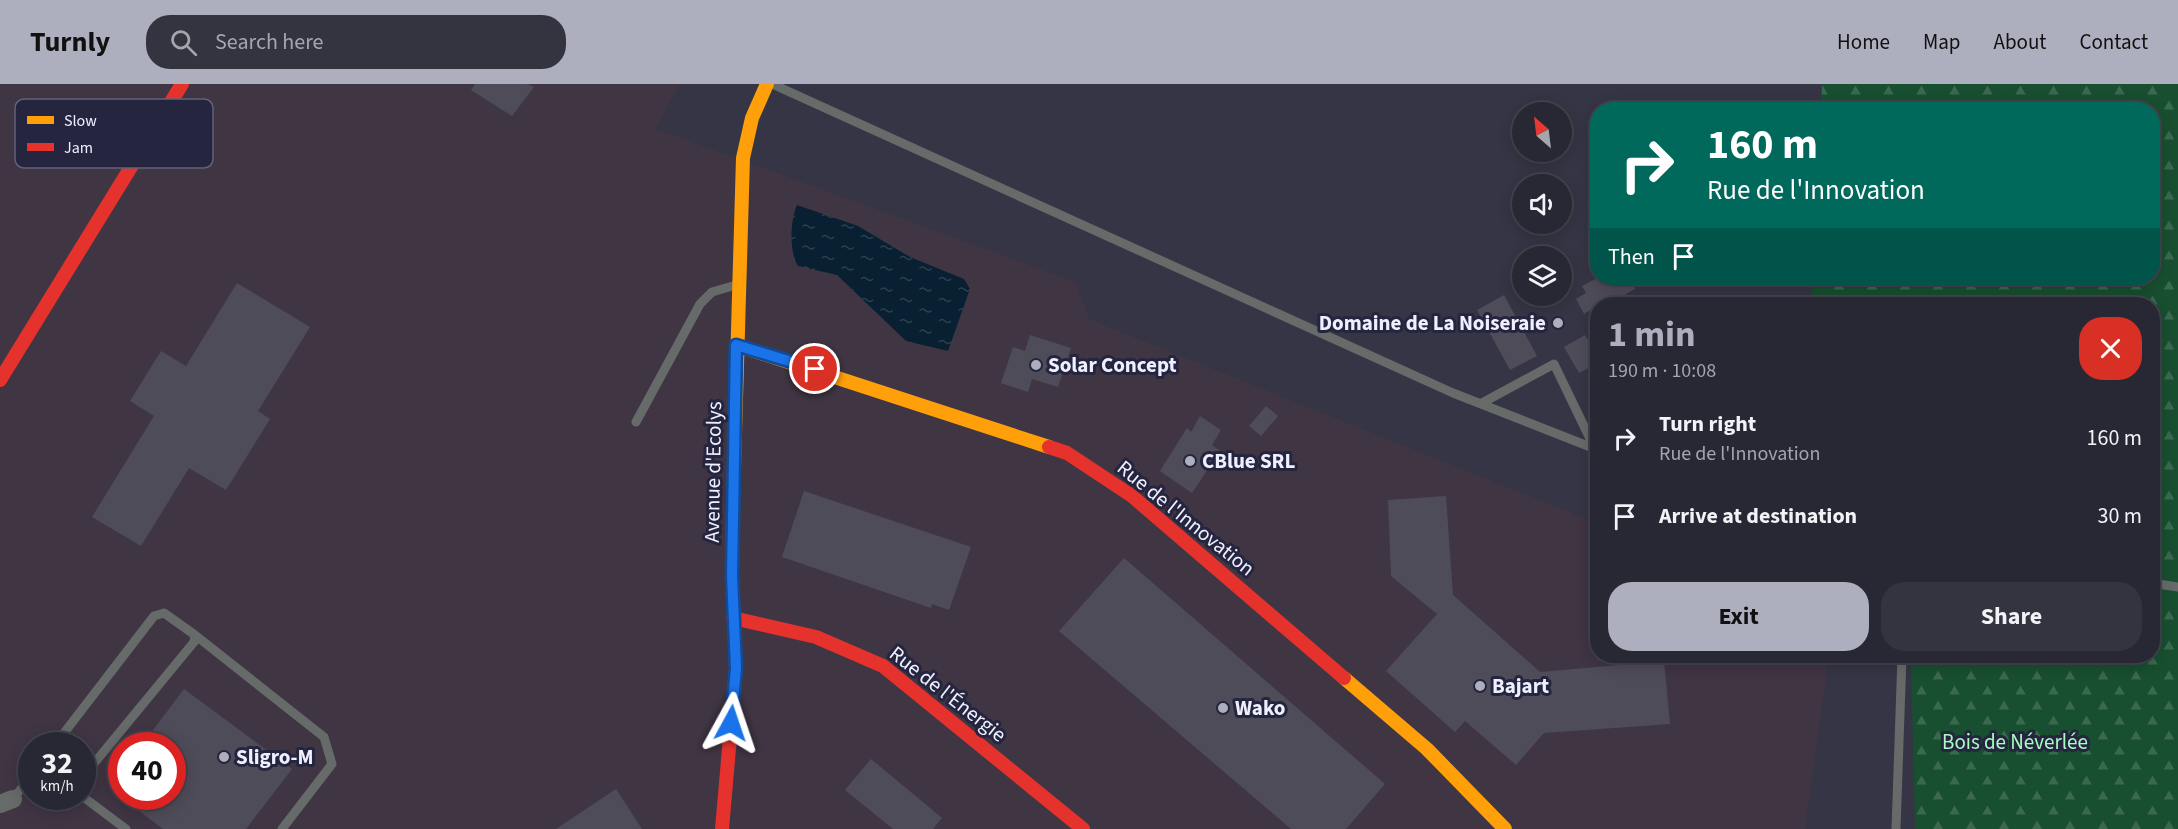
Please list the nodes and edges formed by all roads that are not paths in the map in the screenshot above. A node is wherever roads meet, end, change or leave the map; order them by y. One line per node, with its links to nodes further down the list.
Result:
1 (182, 84): 4 (street)
2 (767, 84): 6 (street, Avenue d'Ecolys)
3 (772, 84): 9 (lane)
4 (173, 99)
5 (130, 168): 8 (street)
6 (738, 284): 7 (street, Avenue d'Ecolys); 10 (lane)
7 (736, 345): 15 (street, Avenue d'Ecolys); 23 (street, Rue de l'Innovation)
8 (0, 380)
9 (1482, 403): 11 (lane); 12 (lane)
10 (636, 422)
11 (1590, 437)
12 (1590, 447)
13 (2160, 584): 14 (lane)
14 (2178, 587)
15 (733, 618): 26 (street, Avenue d'Ecolys); 27 (street, Rue de l'Énergie)
16 (195, 635): 18 (lane); 19 (lane); 25 (lane)
17 (1902, 663): 28 (lane)
18 (65, 732)
19 (96, 761)
20 (18, 790): 21 (lane)
21 (6, 802)
22 (96, 806): 24 (lane)
23 (1503, 828)
24 (126, 829)
25 (282, 829)
26 (722, 829)
27 (1083, 829)
28 (1896, 829)

